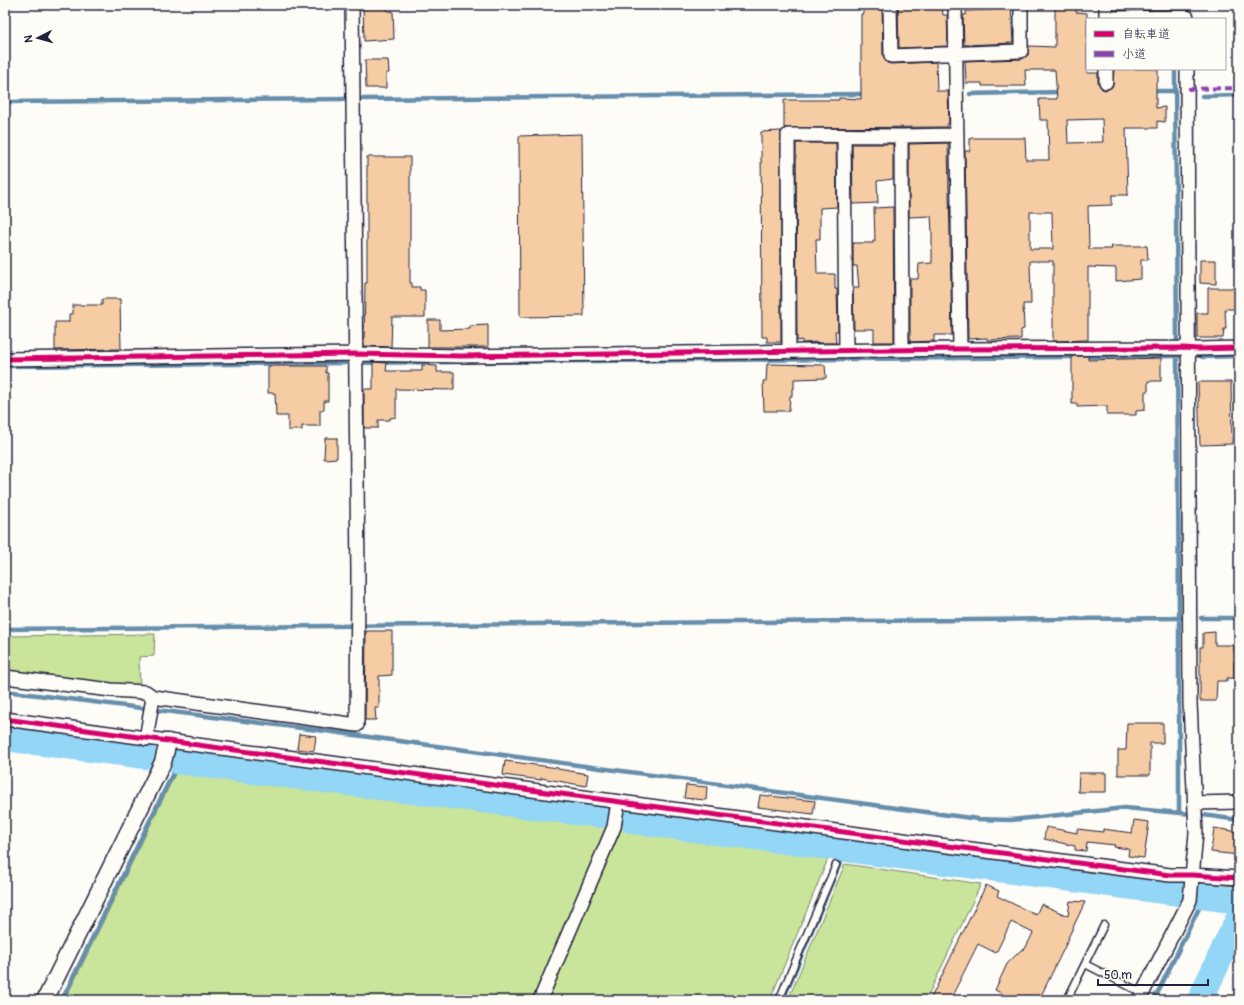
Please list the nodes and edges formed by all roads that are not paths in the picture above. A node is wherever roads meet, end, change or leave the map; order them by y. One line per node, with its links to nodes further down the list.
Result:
1 (352, 5): 21 (street)
2 (890, 5): 9 (street)
3 (955, 5): 9 (street)
4 (1021, 5): 9 (street)
5 (1106, 5): 7 (street)
6 (1182, 15): 8 (street)
7 (1106, 18)
8 (1125, 18)
9 (955, 54): 11 (street)
10 (1187, 70): 14 (street)
11 (957, 135): 13 (street); 16 (street)
12 (844, 136): 13 (street); 18 (street); 19 (street)
13 (900, 136): 17 (street)
14 (1181, 348): 15 (street); 16 (street); 29 (street)
15 (1239, 348)
16 (960, 349): 17 (street)
17 (902, 350): 18 (street)
18 (846, 351): 19 (street)
19 (789, 352): 21 (street)
20 (5, 359): 21 (street)
21 (356, 361): 23 (street)
22 (5, 677): 23 (street)
23 (151, 705): 25 (street)
24 (5, 719): 25 (street)
25 (146, 739): 26 (street)
26 (168, 742): 27 (street); 36 (street)
27 (618, 802): 32 (street); 37 (street)
28 (1239, 802): 29 (street)
29 (1195, 811): 32 (street)
30 (836, 865): 38 (lane)
31 (1239, 878): 32 (street)
32 (1192, 881): 35 (street)
33 (1104, 925): 34 (lane)
34 (1085, 964): 35 (lane); 39 (lane)
35 (1141, 996)
36 (45, 1000)
37 (540, 1000)
38 (779, 1000)
39 (1067, 1000)

